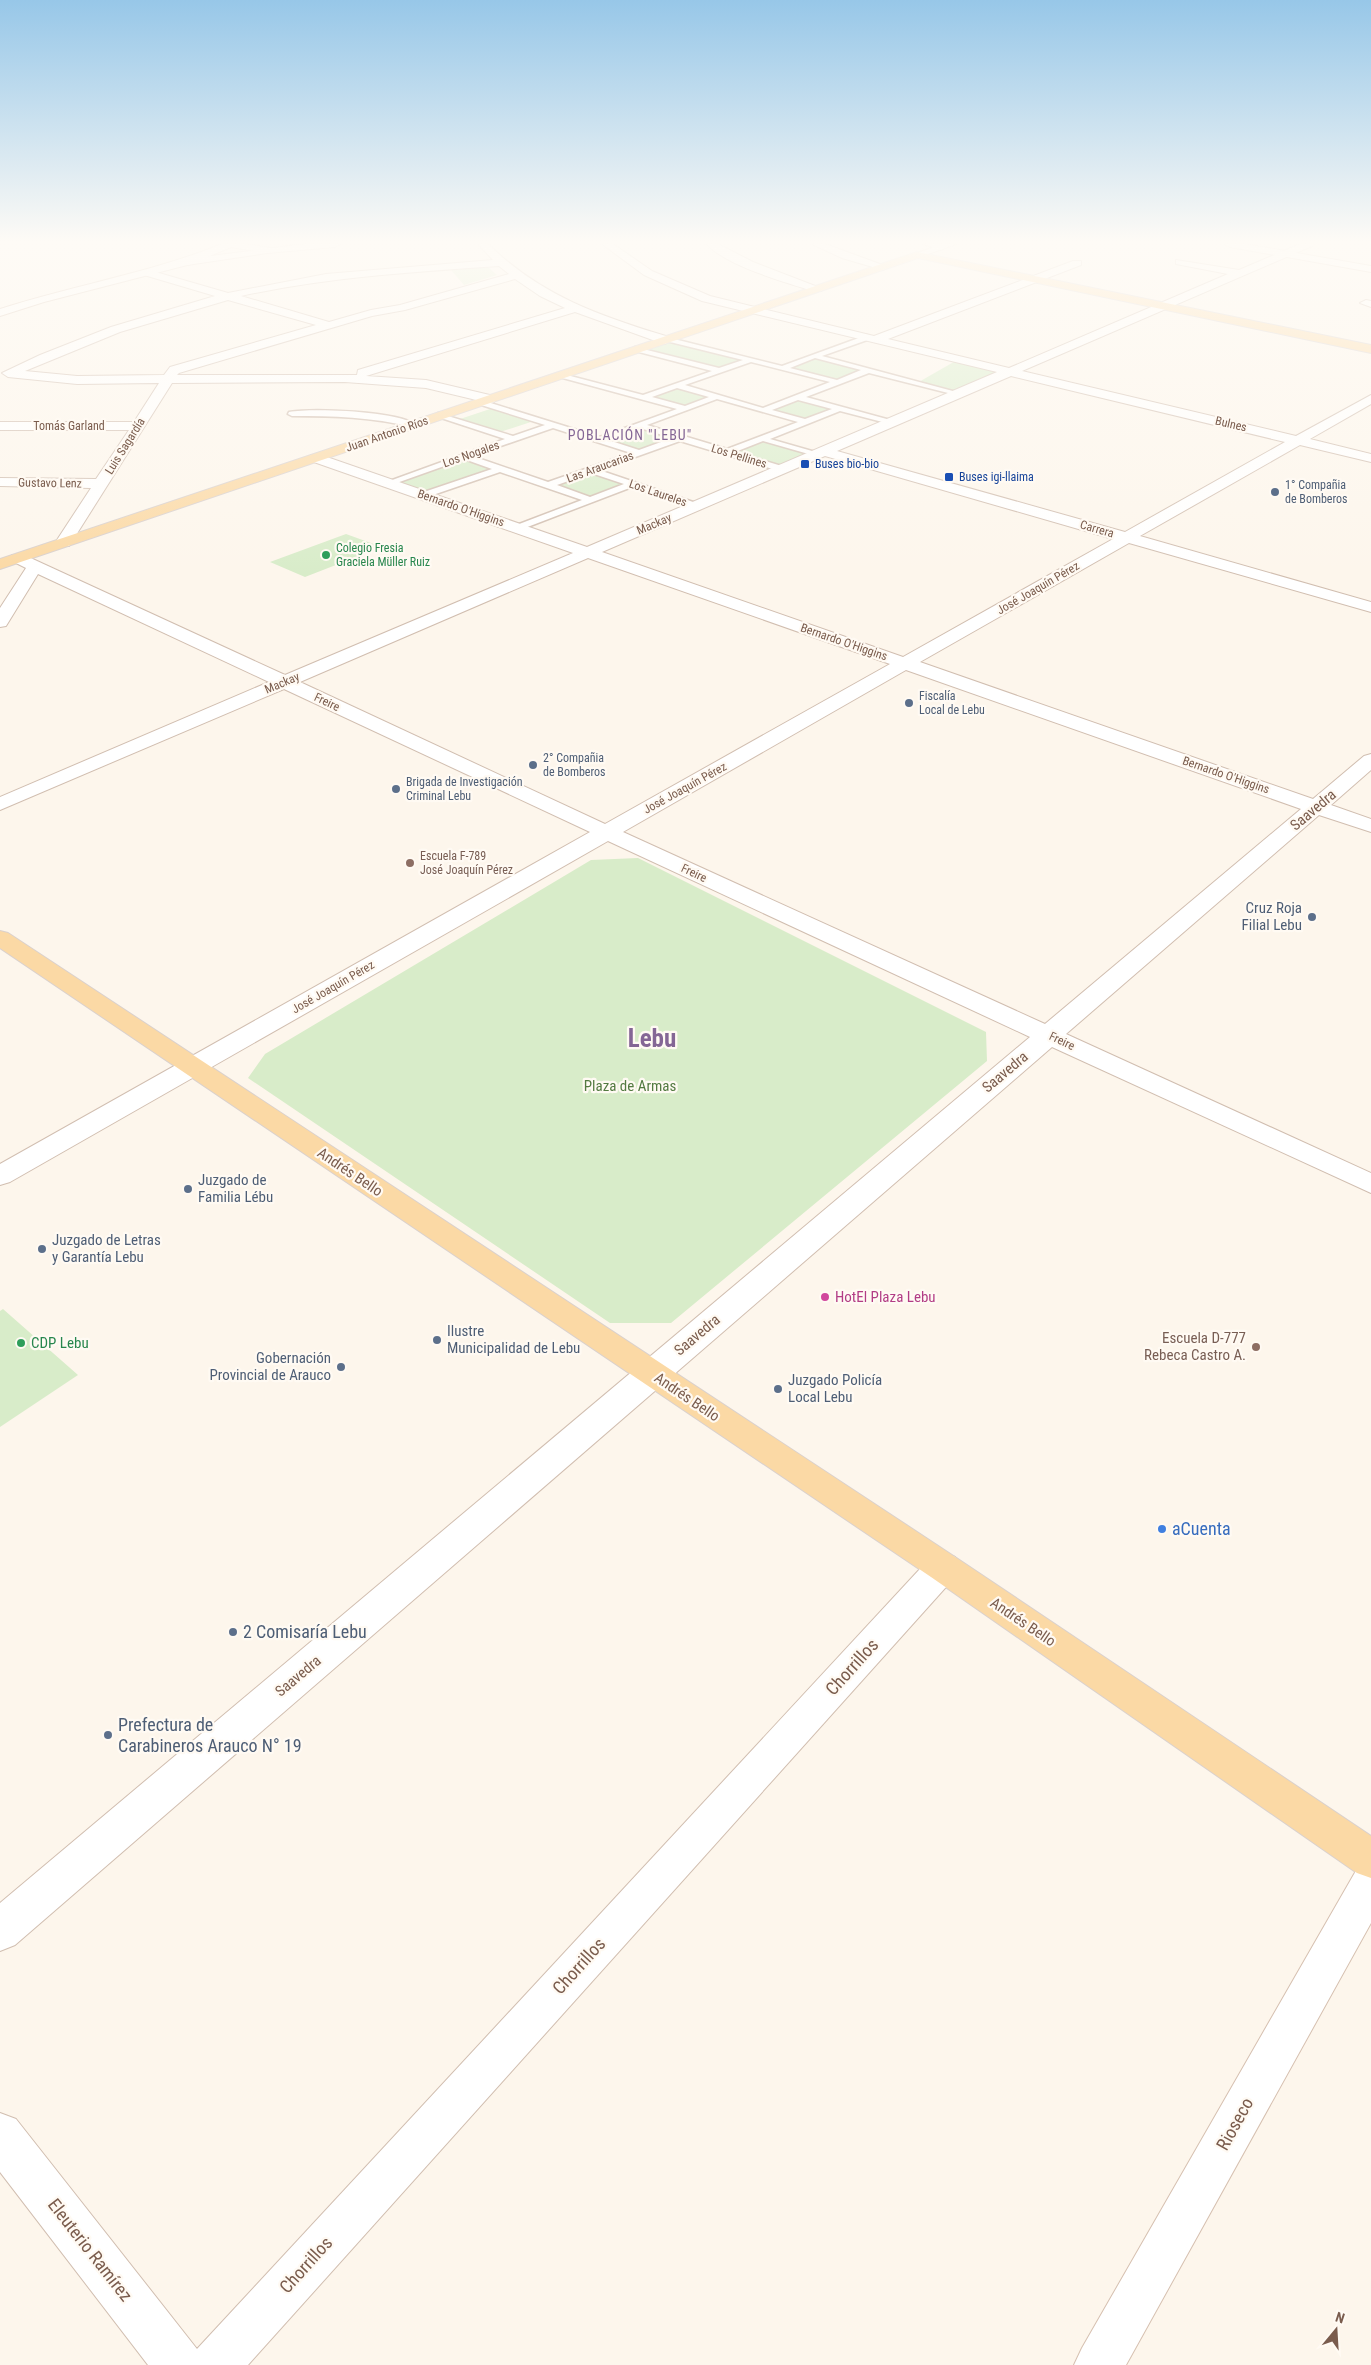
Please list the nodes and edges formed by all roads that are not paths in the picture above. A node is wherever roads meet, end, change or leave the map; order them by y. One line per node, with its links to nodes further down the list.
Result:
1 (47, 354): 15 (street)
2 (224, 354): 19 (street, Luis Sagardía)
3 (423, 354): 18 (street)
4 (622, 354): 17 (main road, Juan Antonio Ríos)
5 (658, 354): 14 (lane)
6 (728, 354): 11 (lane)
7 (819, 354): 10 (lane)
8 (939, 354): 16 (street, Bulnes)
9 (1052, 354): 16 (street, Mackay)
10 (814, 356): 12 (lane); 13 (lane)
11 (751, 360): 12 (lane); 14 (lane)
12 (782, 368): 20 (lane)
13 (869, 370): 20 (lane); 22 (lane)
14 (720, 371): 21 (lane)
15 (4, 372): 19 (street)
16 (1011, 372): 22 (street, Mackay); 44 (street, Bulnes)
17 (562, 375): 25 (lane); 27 (main road, Juan Antonio Ríos)
18 (345, 378): 19 (street); 27 (street)
19 (167, 379): 39 (street, Luis Sagardía)
20 (837, 382): 24 (lane)
21 (678, 386): 23 (lane); 25 (lane)
22 (960, 394): 34 (street, Mackay)
23 (716, 397): 28 (lane, Las Araucarias); 30 (lane)
24 (798, 397): 29 (lane); 30 (lane)
25 (644, 398): 28 (lane)
26 (1371, 399): 44 (street, José Joaquín Pérez)
27 (485, 401): 32 (main road, Juan Antonio Ríos); 36 (lane)
28 (684, 408): 37 (lane, Las Araucarias)
29 (839, 409): 33 (lane); 34 (lane)
30 (764, 410): 33 (lane)
31 (292, 414): 35 (lane)
32 (442, 415): 35 (main road, Juan Antonio Ríos); 41 (lane)
33 (806, 422): 42 (lane)
34 (891, 423): 47 (street, Mackay)
35 (412, 425): 49 (main road, Juan Antonio Ríos)
36 (553, 425): 41 (lane, Los Nogales); 43 (lane)
37 (638, 425): 40 (lane, Los Pellines); 43 (lane, Las Araucarias)
38 (0, 426): 39 (street, Tomás Garland)
39 (137, 426): 56 (street, Luis Sagardía)
40 (680, 438): 45 (lane, Las Araucarias); 46 (lane, Los Pellines)
41 (514, 439): 48 (lane, Los Nogales)
42 (762, 439): 46 (lane); 47 (lane, Los Pellines)
43 (600, 440): 45 (lane)
44 (1299, 440): 50 (street, Bulnes); 63 (street, José Joaquín Pérez)
45 (640, 452): 53 (lane, Las Araucarias)
46 (728, 452): 52 (lane, Los Pellines)
47 (820, 453): 52 (street, Mackay); 63 (street, Carrera)
48 (463, 456): 51 (lane); 55 (lane, Los Nogales)
49 (316, 458): 55 (street, Bernardo O'Higgins); 64 (main road, Juan Antonio Ríos)
50 (1371, 458)
51 (500, 469): 58 (lane); 59 (lane)
52 (782, 469): 61 (street, Mackay)
53 (591, 470): 57 (lane, Los Laureles); 58 (lane, Las Araucarias)
54 (0, 482): 56 (street, Gustavo Lenz)
55 (388, 483): 59 (street, Bernardo O'Higgins)
56 (101, 484): 64 (street, Luis Sagardía)
57 (632, 484): 60 (lane); 61 (lane, Los Laureles)
58 (549, 486): 60 (lane)
59 (424, 495): 62 (street, Bernardo O'Higgins)
60 (591, 500): 62 (lane)
61 (696, 506): 65 (street, Mackay)
62 (517, 528): 65 (street, Bernardo O'Higgins)
63 (1128, 537): 68 (street, Carrera); 70 (street, José Joaquín Pérez)
64 (64, 543): 66 (main road, Juan Antonio Ríos)
65 (588, 552): 70 (street, Bernardo O'Higgins); 71 (street, Mackay)
66 (26, 562): 67 (main road, Juan Antonio Ríos); 69 (street); 71 (street, Freire)
67 (0, 564)
68 (1371, 607)
69 (0, 622)
70 (905, 663): 74 (street, Bernardo O'Higgins); 76 (street, José Joaquín Pérez)
71 (284, 682): 73 (street, Mackay); 76 (street, Freire)
72 (1371, 760): 74 (street, Saavedra)
73 (0, 804)
74 (1317, 807): 75 (street, Bernardo O'Higgins); 78 (street, Saavedra)
75 (1371, 826)
76 (606, 832): 78 (street, Freire); 79 (street, José Joaquín Pérez)
77 (0, 938): 79 (main road, Andrés Bello)
78 (1048, 1035): 81 (street, Freire); 82 (street, Saavedra)
79 (192, 1067): 80 (street, José Joaquín Pérez); 82 (main road, Andrés Bello)
80 (0, 1176)
81 (1371, 1184)
82 (652, 1374): 83 (main road, Andrés Bello); 86 (street, Saavedra)
83 (944, 1567): 84 (main road, Andrés Bello); 89 (street, Chorrillos)
84 (1371, 1859)
85 (1371, 1883): 90 (street, Rioseco)
86 (0, 1930)
87 (0, 2135): 88 (street, Eleuterio Ramírez)
88 (179, 2365)
89 (215, 2365)
90 (1100, 2365)

